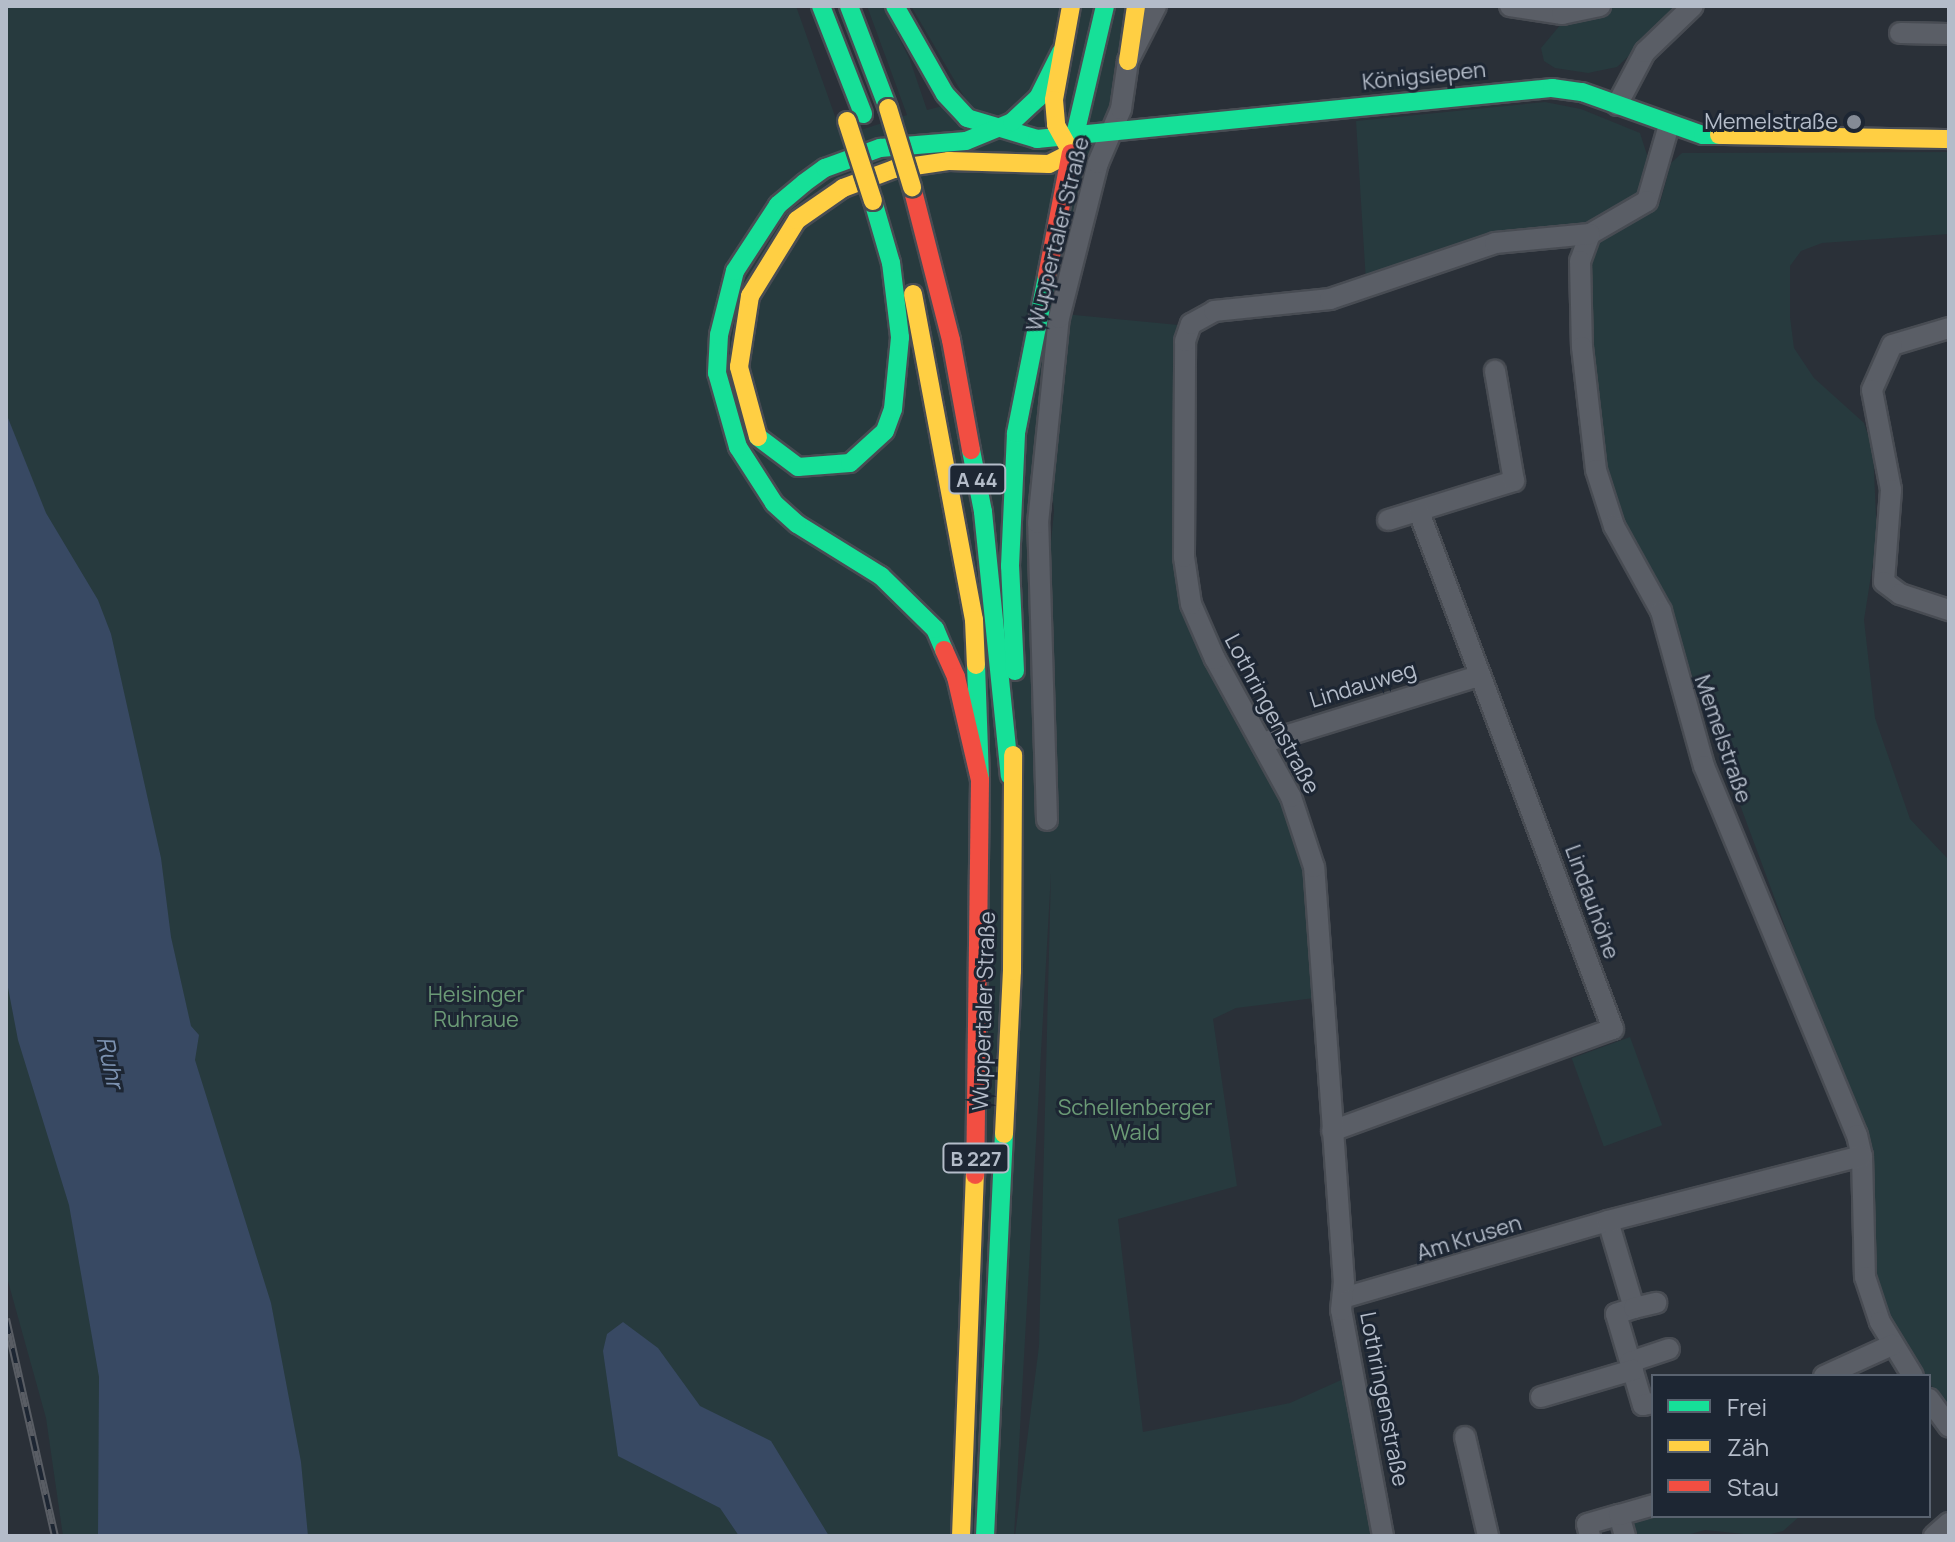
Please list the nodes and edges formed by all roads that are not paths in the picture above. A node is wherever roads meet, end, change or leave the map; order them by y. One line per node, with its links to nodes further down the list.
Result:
1 (821, 6): 23 (main road, A 44)
2 (849, 6): 32 (main road, A 44, bridge)
3 (895, 6): 17 (main road)
4 (1071, 6): 13 (main road, Wuppertaler Straße)
5 (1105, 6): 22 (main road, Wuppertaler Straße)
6 (1136, 6): 14 (main road)
7 (1156, 6): 14 (street, Wuppertaler Straße)
8 (1510, 6): 9 (street)
9 (1600, 6)
10 (1693, 6): 15 (street)
11 (1900, 33): 12 (street)
12 (1949, 34)
13 (1061, 52): 17 (main road); 22 (main road, Wuppertaler Straße)
14 (1128, 61): 18 (street, Wuppertaler Straße)
15 (1617, 105): 16 (main road, Königsiepen); 18 (main road, Königsiepen)
16 (1669, 125): 20 (main road, Königsiepen); 24 (street)
17 (993, 129): 19 (main road); 21 (main road)
18 (1107, 132): 22 (main road, Königsiepen); 34 (street, Wuppertaler Straße)
19 (1037, 139): 21 (main road); 22 (main road, Königsiepen)
20 (1949, 139)
21 (966, 141): 33 (main road)
22 (1070, 143): 23 (main road); 32 (main road)
23 (880, 197): 33 (main road, A 44)
24 (1590, 234): 31 (street, Lothringenstraße); 36 (street, Memelstraße)
25 (1949, 328): 29 (street)
26 (1495, 371): 27 (street)
27 (1419, 512): 28 (street); 30 (street, Lindauhöhe)
28 (1388, 520)
29 (1949, 610)
30 (1478, 676): 31 (street, Lindauweg); 35 (street, Lindauhöhe)
31 (1262, 743): 35 (street, Lothringenstraße)
32 (1010, 776): 55 (main road, Wuppertaler Straße / B 227)
33 (980, 780): 54 (main road, Wuppertaler Straße / B 227)
34 (1047, 820)
35 (1332, 1131): 38 (street, Lothringenstraße)
36 (1862, 1156): 37 (street, Am Krusen); 41 (street, Memelstraße)
37 (1608, 1221): 38 (street, Am Krusen); 40 (street)
38 (1343, 1298): 56 (street, Lothringenstraße)
39 (1656, 1303): 40 (street)
40 (1634, 1308): 43 (street)
41 (1892, 1345): 44 (street); 45 (street, Memelstraße)
42 (1669, 1349): 43 (street)
43 (1631, 1366): 46 (street); 48 (street)
44 (1828, 1374)
45 (1912, 1374)
46 (1541, 1397)
47 (1931, 1402): 49 (street)
48 (1651, 1403)
49 (1949, 1427)
50 (1465, 1437): 57 (street)
51 (1651, 1506): 52 (street)
52 (1619, 1515): 58 (street); 59 (street)
53 (1949, 1523): 60 (street)
54 (961, 1536)
55 (985, 1536)
56 (1383, 1536)
57 (1488, 1536)
58 (1590, 1536)
59 (1625, 1536)
60 (1934, 1536)

